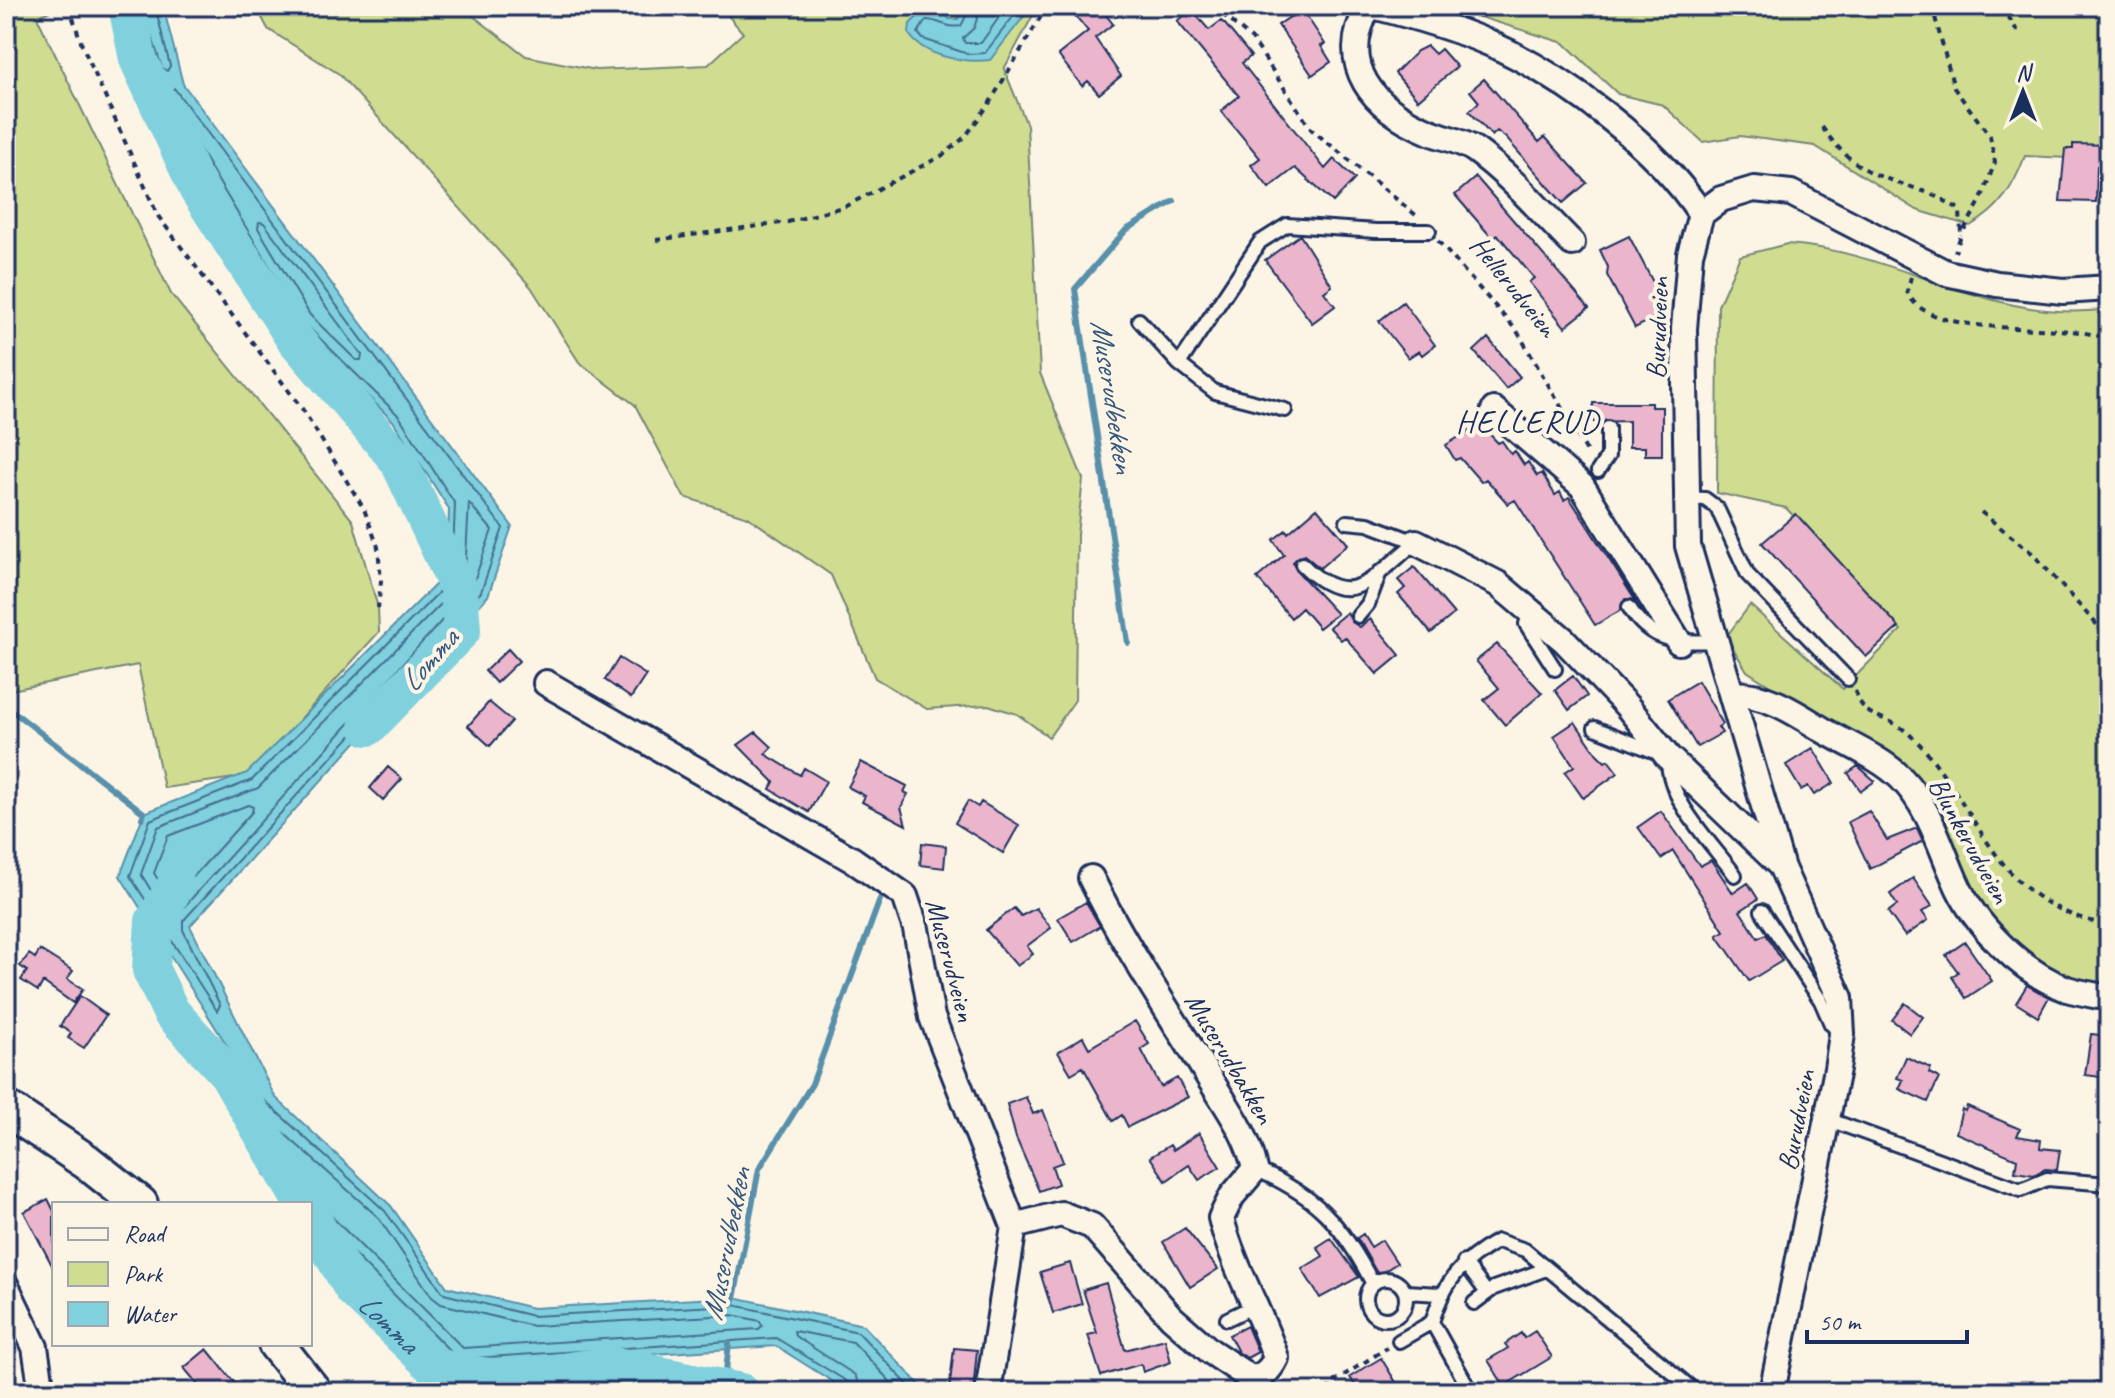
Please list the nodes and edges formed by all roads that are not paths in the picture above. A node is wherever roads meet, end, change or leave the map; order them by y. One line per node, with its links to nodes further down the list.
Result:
1 (1371, 6): 2 (street); 4 (street)
2 (1701, 214): 5 (street); 12 (street, Burudveien)
3 (1429, 231): 7 (lane)
4 (1572, 243)
5 (2109, 288)
6 (1139, 320): 7 (lane)
7 (1179, 364): 8 (lane)
8 (1285, 410)
9 (1494, 410): 20 (street)
10 (1608, 428): 11 (lane)
11 (1598, 471)
12 (1685, 498): 20 (street, Burudveien); 22 (lane)
13 (1347, 522): 14 (lane)
14 (1416, 542): 16 (lane); 18 (street, Burudveien)
15 (1302, 564): 16 (lane)
16 (1380, 572): 19 (lane)
17 (1629, 607): 20 (lane)
18 (1530, 612): 21 (lane); 26 (street, Burudveien)
19 (1358, 616)
20 (1698, 642): 24 (street, Burudveien)
21 (1555, 669)
22 (1848, 679)
23 (546, 683): 38 (street, Muserudveien)
24 (1734, 694): 27 (street, Burudveien); 31 (street, Blunkerudveien)
25 (1595, 728): 26 (lane)
26 (1668, 757): 27 (street, Burudveien); 28 (lane)
27 (1782, 868): 32 (street, Burudveien)
28 (1735, 875)
29 (1091, 878): 35 (street, Muserudbakken)
30 (1762, 911): 32 (lane)
31 (2109, 998)
32 (1842, 1034): 34 (street, Burudveien)
33 (6, 1108): 37 (main road)
34 (1827, 1119): 36 (lane); 57 (street, Burudveien)
35 (1255, 1169): 41 (lane); 47 (street, Muserudbakken)
36 (2109, 1184)
37 (137, 1202)
38 (1014, 1226): 47 (street, Muserudbakken); 54 (street)
39 (1464, 1262): 40 (lane); 44 (lane); 45 (lane)
40 (1546, 1269): 44 (lane); 56 (lane)
41 (1373, 1284): 43 (lane); 43 (lane)
42 (6, 1286): 52 (street)
43 (1406, 1292): 45 (lane)
44 (1487, 1293): 46 (lane)
45 (1440, 1294): 49 (lane)
46 (1474, 1303)
47 (1254, 1306): 48 (lane)
48 (1227, 1319)
49 (1432, 1322): 50 (lane); 55 (lane)
50 (1399, 1341)
51 (278, 1346): 53 (main road)
52 (42, 1392)
53 (314, 1392)
54 (988, 1392)
55 (1471, 1392)
56 (1696, 1392)
57 (1772, 1392)

